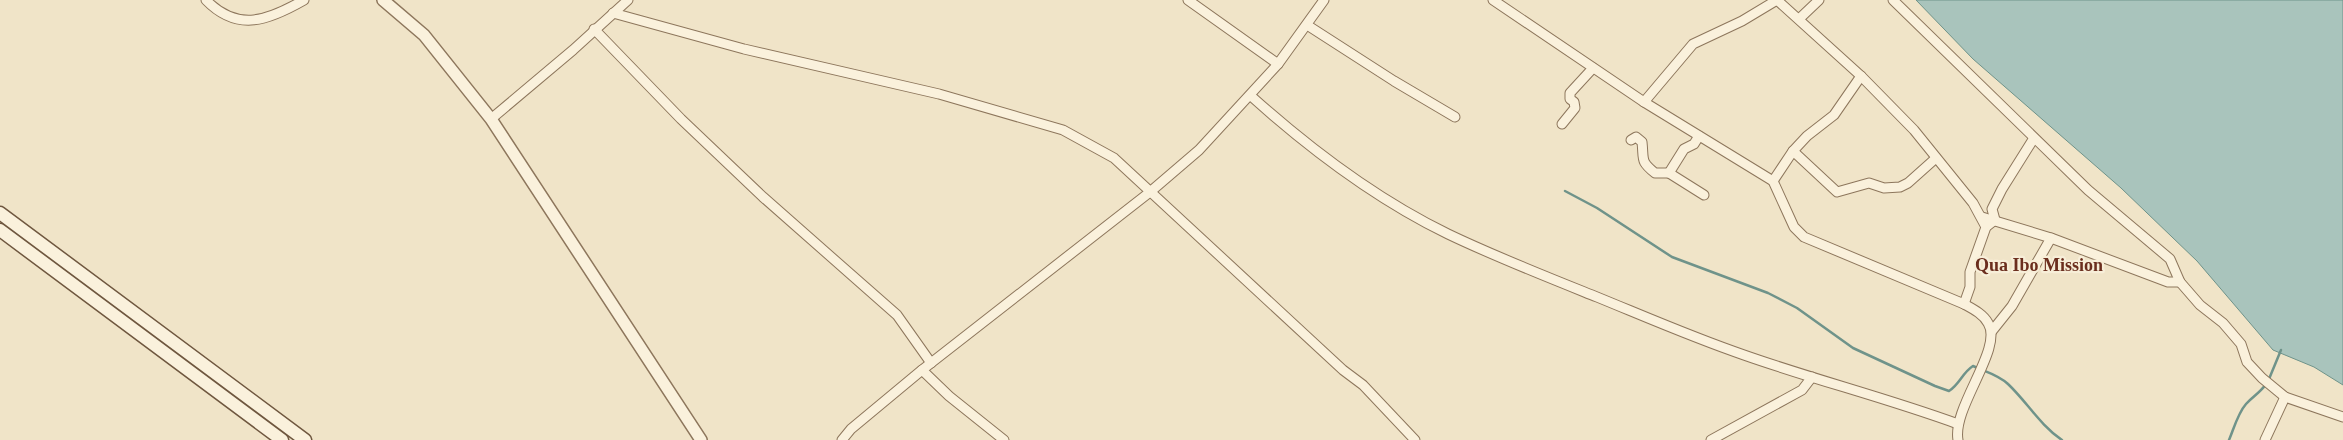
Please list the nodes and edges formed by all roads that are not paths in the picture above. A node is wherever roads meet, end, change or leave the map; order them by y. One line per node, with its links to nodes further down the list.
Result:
1 (206, 0): 2 (street)
2 (304, 0)
3 (384, 0): 21 (street)
4 (628, 0): 11 (street)
5 (1188, 0): 15 (street)
6 (1324, 0): 13 (street)
7 (1493, 0): 16 (street)
8 (1777, 0): 12 (street); 19 (street)
9 (1819, 0): 12 (street)
10 (1893, 0): 24 (street)
11 (613, 12): 14 (street); 30 (street)
12 (1799, 19): 17 (street)
13 (1307, 25): 15 (street); 20 (street)
14 (594, 29): 21 (street); 41 (street)
15 (1278, 64): 18 (street)
16 (1593, 68): 19 (street); 22 (street)
17 (1861, 76): 26 (street); 27 (street)
18 (1251, 96): 30 (street); 43 (street)
19 (1644, 102): 23 (street)
20 (1455, 117)
21 (492, 119): 49 (street)
22 (1562, 124)
23 (1699, 136): 28 (street); 29 (street)
24 (2034, 138): 34 (street); 38 (street)
25 (1631, 140): 28 (street)
26 (1793, 151): 27 (street); 29 (street)
27 (1936, 158): 33 (street)
28 (1668, 173): 31 (street)
29 (1773, 181): 39 (street)
30 (1150, 192): 41 (street); 52 (street)
31 (1704, 195)
32 (0, 213): 48 (main road)
33 (1982, 217): 34 (street); 35 (street)
34 (1994, 220): 35 (street); 37 (street)
35 (1986, 227): 39 (street)
36 (0, 230): 47 (main road)
37 (2051, 238): 38 (street); 40 (street)
38 (2180, 282): 44 (street)
39 (1964, 304): 40 (street)
40 (1992, 332): 46 (street)
41 (931, 363): 42 (street)
42 (922, 370): 50 (street); 51 (street)
43 (1812, 377): 46 (street); 53 (street)
44 (2284, 397): 45 (street); 55 (street)
45 (2343, 417)
46 (1958, 424): 54 (street)
47 (282, 440)
48 (305, 440)
49 (701, 440)
50 (842, 440)
51 (1004, 440)
52 (1415, 440)
53 (1711, 440)
54 (1958, 440)
55 (2265, 440)

